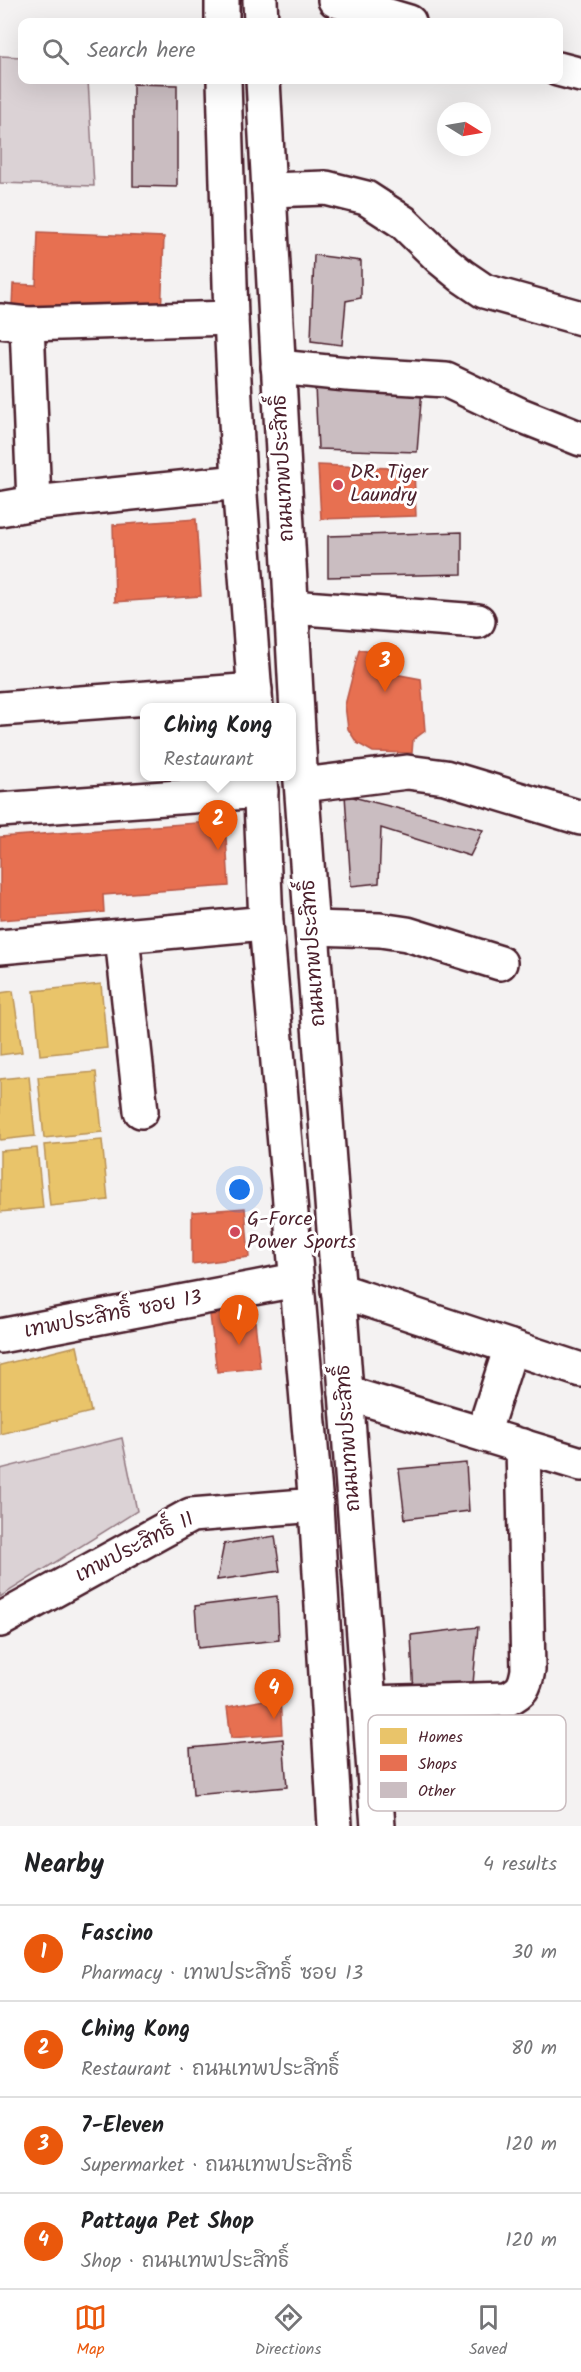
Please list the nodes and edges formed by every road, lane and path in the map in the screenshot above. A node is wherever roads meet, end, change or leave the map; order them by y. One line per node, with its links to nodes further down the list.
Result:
1 (222, 0): 4 (main road)
2 (260, 0): 5 (main road)
3 (335, 0): 6 (main road)
4 (222, 18)
5 (261, 18)
6 (396, 18)
7 (563, 70): 8 (main road)
8 (581, 75)
9 (224, 84): 12 (main road)
10 (263, 84): 11 (main road, ถนนเทพประสิทธิ์)
11 (268, 190): 13 (main road); 15 (main road, ถนนเทพประสิทธิ์)
12 (231, 318): 14 (main road); 17 (main road)
13 (581, 318)
14 (14, 323): 18 (main road)
15 (278, 367): 16 (main road); 20 (main road, ถนนเทพประสิทธิ์)
16 (581, 439)
17 (239, 482): 18 (main road); 22 (main road)
18 (34, 503): 19 (main road)
19 (0, 509)
20 (291, 607): 21 (main road); 27 (main road, ถนนเทพประสิทธิ์)
21 (478, 621)
22 (256, 699): 23 (main road)
23 (154, 703)
24 (140, 704): 25 (main road)
25 (0, 709)
26 (260, 784): 28 (main road); 30 (main road, ถนนเทพประสิทธิ์)
27 (302, 785): 29 (main road); 31 (main road, ถนนเทพประสิทธิ์)
28 (0, 810)
29 (581, 818)
30 (266, 923): 32 (main road); 36 (main road, ถนนเทพประสิทธิ์)
31 (312, 928): 34 (main road); 37 (main road, ถนนเทพประสิทธิ์)
32 (122, 937): 33 (main road); 35 (main road)
33 (0, 947)
34 (500, 963)
35 (141, 1111)
36 (296, 1280): 38 (main road, เทพประสิทธิ์ ซอย 13); 45 (main road, ถนนเทพประสิทธิ์)
37 (338, 1290): 39 (main road); 41 (main road, ถนนเทพประสิทธิ์)
38 (0, 1336)
39 (512, 1347): 40 (main road); 42 (main road)
40 (581, 1370)
41 (346, 1393): 42 (main road); 47 (main road, ถนนเทพประสิทธิ์)
42 (483, 1434): 43 (main road)
43 (523, 1446): 44 (main road); 47 (main road)
44 (581, 1464)
45 (316, 1505): 46 (main road, เทพประสิทธิ์ 11); 50 (main road, ถนนเทพประสิทธิ์)
46 (0, 1620)
47 (369, 1704): 48 (main road, ถนนเทพประสิทธิ์)
48 (370, 1715)
49 (377, 1811): 51 (main road, ถนนเทพประสิทธิ์)
50 (335, 1826)
51 (378, 1826)

